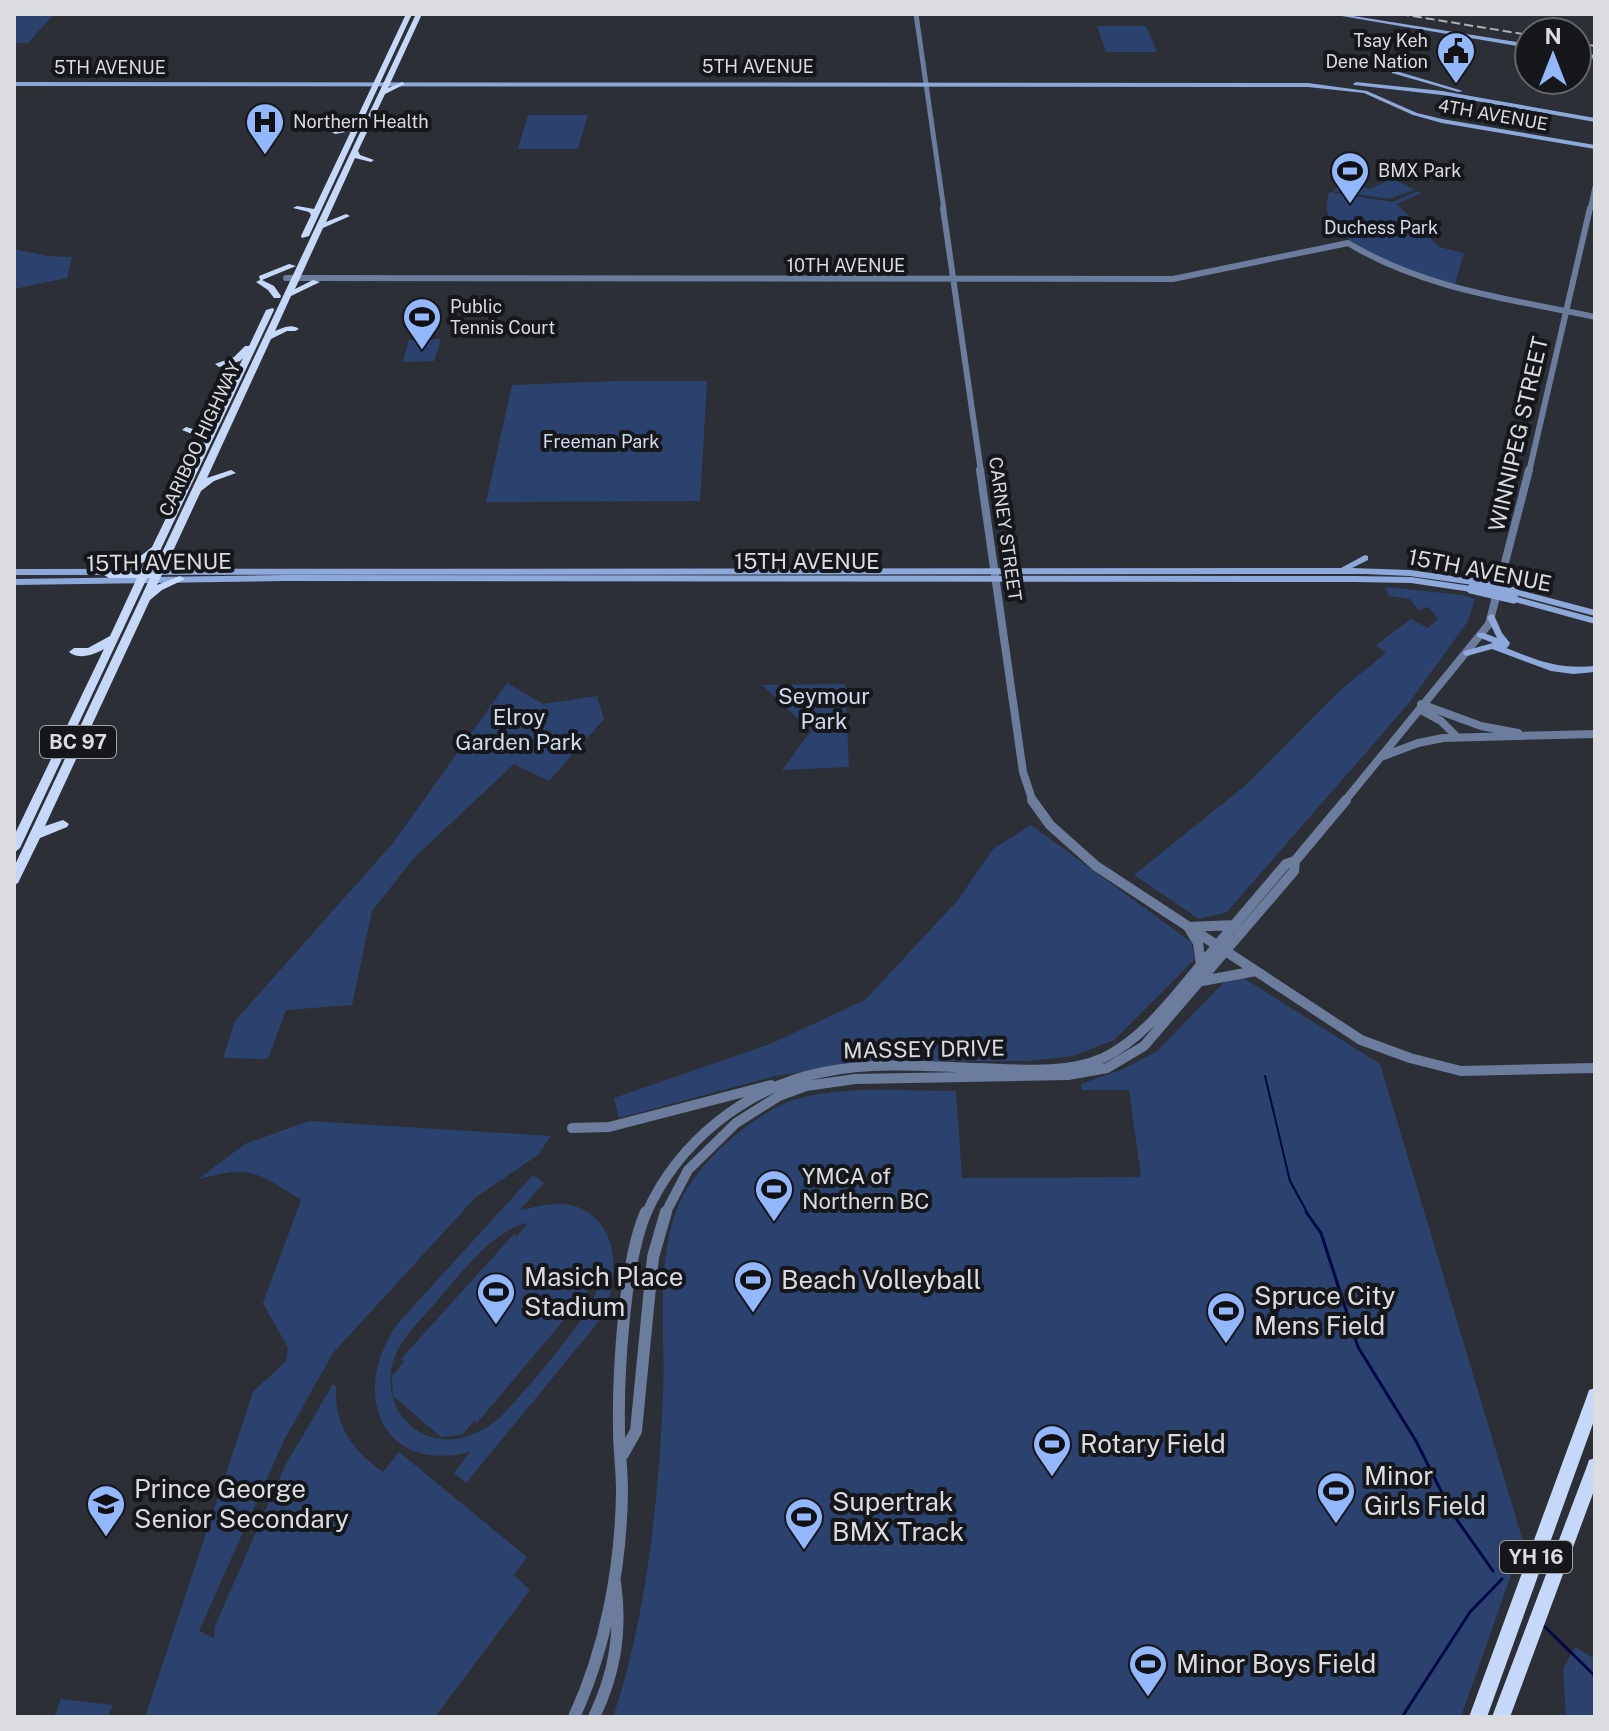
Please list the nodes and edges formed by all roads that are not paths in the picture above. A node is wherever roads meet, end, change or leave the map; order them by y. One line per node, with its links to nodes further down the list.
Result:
1 (409, 14): 6 (highway, CARIBOO HIGHWAY / BC 97)
2 (419, 14): 7 (highway, CARIBOO HIGHWAY / BC 97)
3 (916, 14): 9 (street, CARNEY STREET)
4 (1332, 14): 5 (main road)
5 (1513, 43)
6 (395, 44): 11 (highway); 13 (highway, CARIBOO HIGHWAY / BC 97)
7 (393, 70): 12 (highway); 13 (highway, CARIBOO HIGHWAY / BC 97)
8 (1394, 72): 15 (main road)
9 (926, 82): 12 (main road, 5TH AVENUE); 14 (main road, 5TH AVENUE); 15 (main road, 5TH AVENUE); 30 (street, CARNEY STREET)
10 (14, 83): 11 (main road, 5TH AVENUE)
11 (363, 83): 13 (highway)
12 (404, 83): 13 (highway); 13 (main road, 5TH AVENUE)
13 (380, 86): 17 (highway, CARIBOO HIGHWAY / BC 97); 20 (highway, CARIBOO HIGHWAY / BC 97)
14 (1344, 87): 19 (main road, 4TH AVENUE)
15 (1500, 103): 16 (main road)
16 (1595, 120)
17 (358, 122): 18 (highway); 24 (highway, CARIBOO HIGHWAY / BC 97)
18 (335, 132)
19 (1595, 147)
20 (355, 151): 21 (highway); 26 (highway, CARIBOO HIGHWAY / BC 97)
21 (371, 160)
22 (1595, 187): 27 (street, WINNIPEG STREET)
23 (297, 208): 24 (highway)
24 (315, 215): 29 (highway, CARIBOO HIGHWAY / BC 97)
25 (346, 216): 26 (highway)
26 (319, 227): 29 (highway, CARIBOO HIGHWAY / BC 97)
27 (1582, 240): 28 (street); 34 (street, WINNIPEG STREET)
28 (1592, 242)
29 (296, 266): 31 (highway, CARIBOO HIGHWAY / BC 97); 32 (highway); 33 (highway)
30 (953, 279): 32 (street, 10TH AVENUE); 34 (street, 10TH AVENUE); 50 (street, CARNEY STREET)
31 (289, 280): 32 (street, 10TH AVENUE); 33 (highway, CARIBOO HIGHWAY / BC 97)
32 (317, 280): 33 (highway)
33 (282, 296): 36 (highway, CARIBOO HIGHWAY / BC 97); 37 (highway, CARIBOO HIGHWAY / BC 97)
34 (1565, 310): 35 (street); 56 (street, WINNIPEG STREET)
35 (1595, 317)
36 (274, 322): 37 (highway, CARIBOO HIGHWAY / BC 97); 37 (highway)
37 (262, 337): 38 (highway); 40 (highway, CARIBOO HIGHWAY / BC 97); 42 (highway, CARIBOO HIGHWAY / BC 97)
38 (219, 364)
39 (186, 430): 40 (highway)
40 (203, 449): 43 (highway, CARIBOO HIGHWAY / BC 97)
41 (231, 473): 42 (highway)
42 (195, 491): 43 (highway, CARIBOO HIGHWAY / BC 97)
43 (163, 547): 47 (highway); 48 (highway, CARIBOO HIGHWAY / BC 97); 49 (highway)
44 (1365, 558): 45 (main road)
45 (1340, 571): 50 (main road, 15TH AVENUE); 52 (main road, 15TH AVENUE)
46 (14, 572): 47 (main road, 15TH AVENUE)
47 (116, 574): 48 (highway); 51 (main road, 15TH AVENUE); 54 (highway)
48 (149, 575): 49 (main road, 15TH AVENUE); 54 (highway, CARIBOO HIGHWAY / BC 97)
49 (182, 575): 50 (main road, 15TH AVENUE); 54 (highway)
50 (995, 575): 52 (main road, 15TH AVENUE); 80 (street, CARNEY STREET)
51 (14, 582)
52 (1472, 586): 53 (main road, 15TH AVENUE, bridge)
53 (1515, 596): 55 (main road, 15TH AVENUE); 57 (main road, 15TH AVENUE)
54 (136, 606): 59 (highway, CARIBOO HIGHWAY / BC 97); 72 (highway, CARIBOO HIGHWAY / BC 97)
55 (1595, 613)
56 (1491, 617): 58 (street, WINNIPEG STREET); 60 (main road)
57 (1595, 623)
58 (1481, 635): 60 (main road); 63 (street, WINNIPEG STREET)
59 (114, 637): 62 (highway); 64 (highway, CARIBOO HIGHWAY / BC 97)
60 (1511, 647): 65 (main road)
61 (74, 652): 62 (highway)
62 (90, 652): 64 (highway)
63 (1467, 653): 65 (main road); 66 (street, WINNIPEG STREET)
64 (101, 666): 71 (highway, CARIBOO HIGHWAY / BC 97)
65 (1595, 666)
66 (1420, 706): 67 (street); 69 (street); 70 (street, WINNIPEG STREET)
67 (1527, 734): 68 (street); 69 (street)
68 (1595, 734)
69 (1457, 737): 70 (street)
70 (1378, 759): 77 (street, WINNIPEG STREET)
71 (36, 801): 73 (highway); 75 (highway, CARIBOO HIGHWAY / BC 97)
72 (45, 814): 74 (highway, CARIBOO HIGHWAY / BC 97); 74 (highway)
73 (14, 825)
74 (35, 835): 76 (highway, CARIBOO HIGHWAY / BC 97)
75 (14, 847): 76 (highway)
76 (23, 860): 78 (highway, CARIBOO HIGHWAY / BC 97)
77 (1295, 861): 79 (street, WINNIPEG STREET); 81 (street, WINNIPEG STREET)
78 (14, 880)
79 (1235, 925): 80 (street); 81 (street, WINNIPEG STREET)
80 (1188, 927): 81 (street, CARNEY STREET); 82 (street)
81 (1222, 949): 82 (street, MASSEY DRIVE); 83 (street, CARNEY STREET); 84 (street, MASSEY DRIVE)
82 (1201, 965): 87 (street, MASSEY DRIVE)
83 (1256, 971): 84 (street); 85 (street, CARNEY STREET)
84 (1202, 981): 87 (street, MASSEY DRIVE)
85 (1595, 1068)
86 (820, 1072): 87 (street, MASSEY DRIVE); 88 (street); 90 (street, MASSEY DRIVE)
87 (992, 1072): 90 (street, MASSEY DRIVE)
88 (572, 1128)
89 (1595, 1396): 95 (highway, YH 16)
90 (623, 1454): 92 (street, MASSEY DRIVE)
91 (1595, 1466): 96 (highway, YH 16)
92 (615, 1579): 93 (street, MASSEY DRIVE); 94 (street, MASSEY DRIVE)
93 (574, 1717)
94 (594, 1717)
95 (1478, 1717)
96 (1501, 1717)

